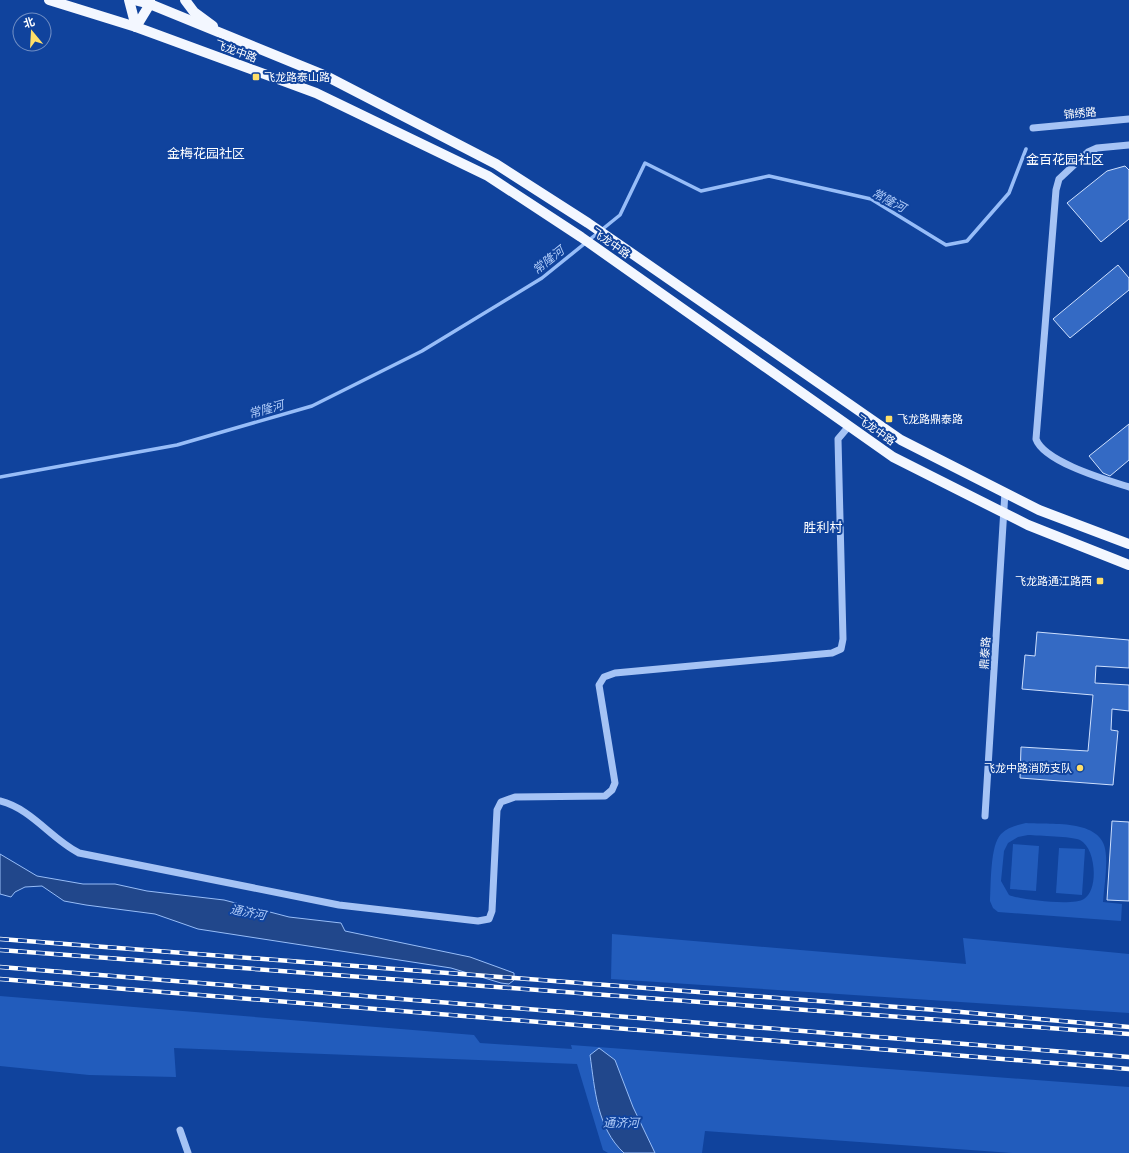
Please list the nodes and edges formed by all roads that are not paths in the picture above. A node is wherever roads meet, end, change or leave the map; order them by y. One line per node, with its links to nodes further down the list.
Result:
1 (49, 0): 6 (main road, 飞龙中路)
2 (129, 0): 6 (main road)
3 (134, 0): 5 (main road, 飞龙中路)
4 (185, 0): 7 (main road)
5 (150, 2): 6 (main road); 7 (main road, 飞龙中路)
6 (136, 27): 11 (main road, 飞龙中路)
7 (228, 36): 13 (main road, 飞龙中路)
8 (1129, 119): 9 (street, 锦绣路)
9 (1033, 128)
10 (1129, 145): 12 (street)
11 (849, 426): 14 (main road, 飞龙中路); 17 (street)
12 (1129, 487)
13 (1005, 492): 14 (street, 鼎泰路); 15 (main road, 飞龙中路)
14 (1005, 514): 16 (main road, 飞龙中路); 18 (street, 鼎泰路)
15 (1129, 544)
16 (1129, 565)
17 (0, 801)
18 (985, 816)
19 (180, 1130): 20 (street)
20 (188, 1153)

